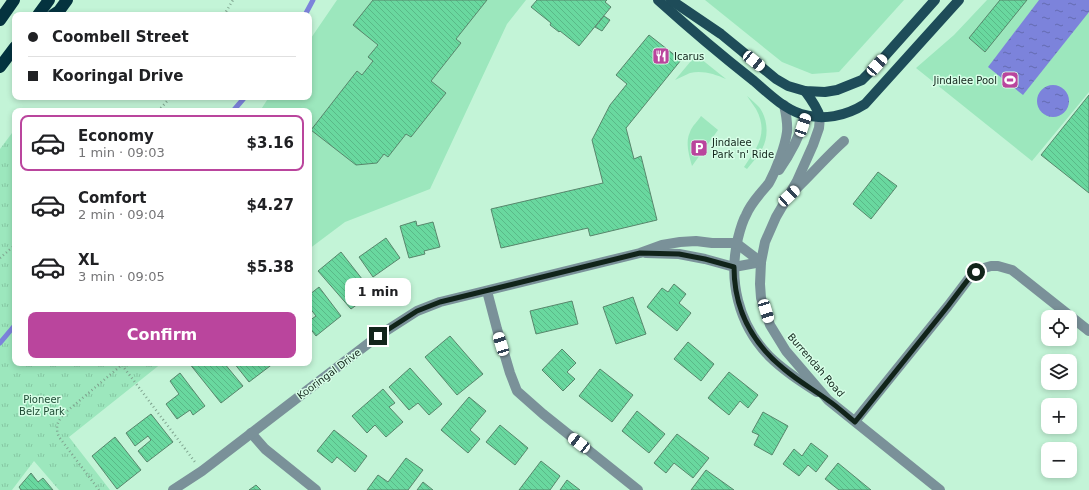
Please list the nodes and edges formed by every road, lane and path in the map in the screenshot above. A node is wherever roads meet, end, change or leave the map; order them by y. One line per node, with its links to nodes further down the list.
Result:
1 (14, 0): 12 (highway)
2 (49, 0): 9 (highway)
3 (67, 0): 10 (highway)
4 (233, 0): 11 (path)
5 (658, 0): 17 (main road)
6 (671, 0): 15 (main road)
7 (935, 0): 15 (main road)
8 (959, 0): 20 (main road)
9 (40, 12)
10 (57, 12)
11 (226, 12)
12 (0, 20)
13 (12, 51): 14 (highway)
14 (0, 67)
15 (805, 91): 19 (main road); 20 (main road)
16 (168, 100): 18 (path)
17 (784, 105): 19 (main road); 22 (street)
18 (161, 108)
19 (806, 116): 20 (main road); 22 (street)
20 (820, 117): 23 (street, Burrendah Road)
21 (844, 141): 23 (street)
22 (768, 184): 25 (street)
23 (789, 196): 30 (street, Burrendah Road)
24 (680, 242): 25 (street, Kooringal Drive); 27 (street, Kooringal Drive); 28 (street)
25 (736, 243): 30 (street); 31 (street)
26 (12, 248): 29 (path)
27 (640, 253): 28 (street, Kooringal Drive); 32 (street, Kooringal Drive)
28 (679, 254): 31 (street, Kooringal Drive)
29 (0, 258)
30 (761, 262): 31 (street); 36 (street, Burrendah Road)
31 (734, 267): 36 (street)
32 (487, 291): 38 (street, Kooringal Drive); 43 (street)
33 (1089, 332): 37 (street)
34 (121, 366): 40 (path)
35 (124, 366): 39 (path)
36 (828, 400): 37 (street, Burrendah Road)
37 (855, 422): 44 (street, Burrendah Road)
38 (251, 433): 39 (street, Kooringal Drive); 42 (street)
39 (202, 471): 41 (street, Kooringal Drive)
40 (99, 490)
41 (173, 490)
42 (316, 490)
43 (638, 490)
44 (940, 490)

